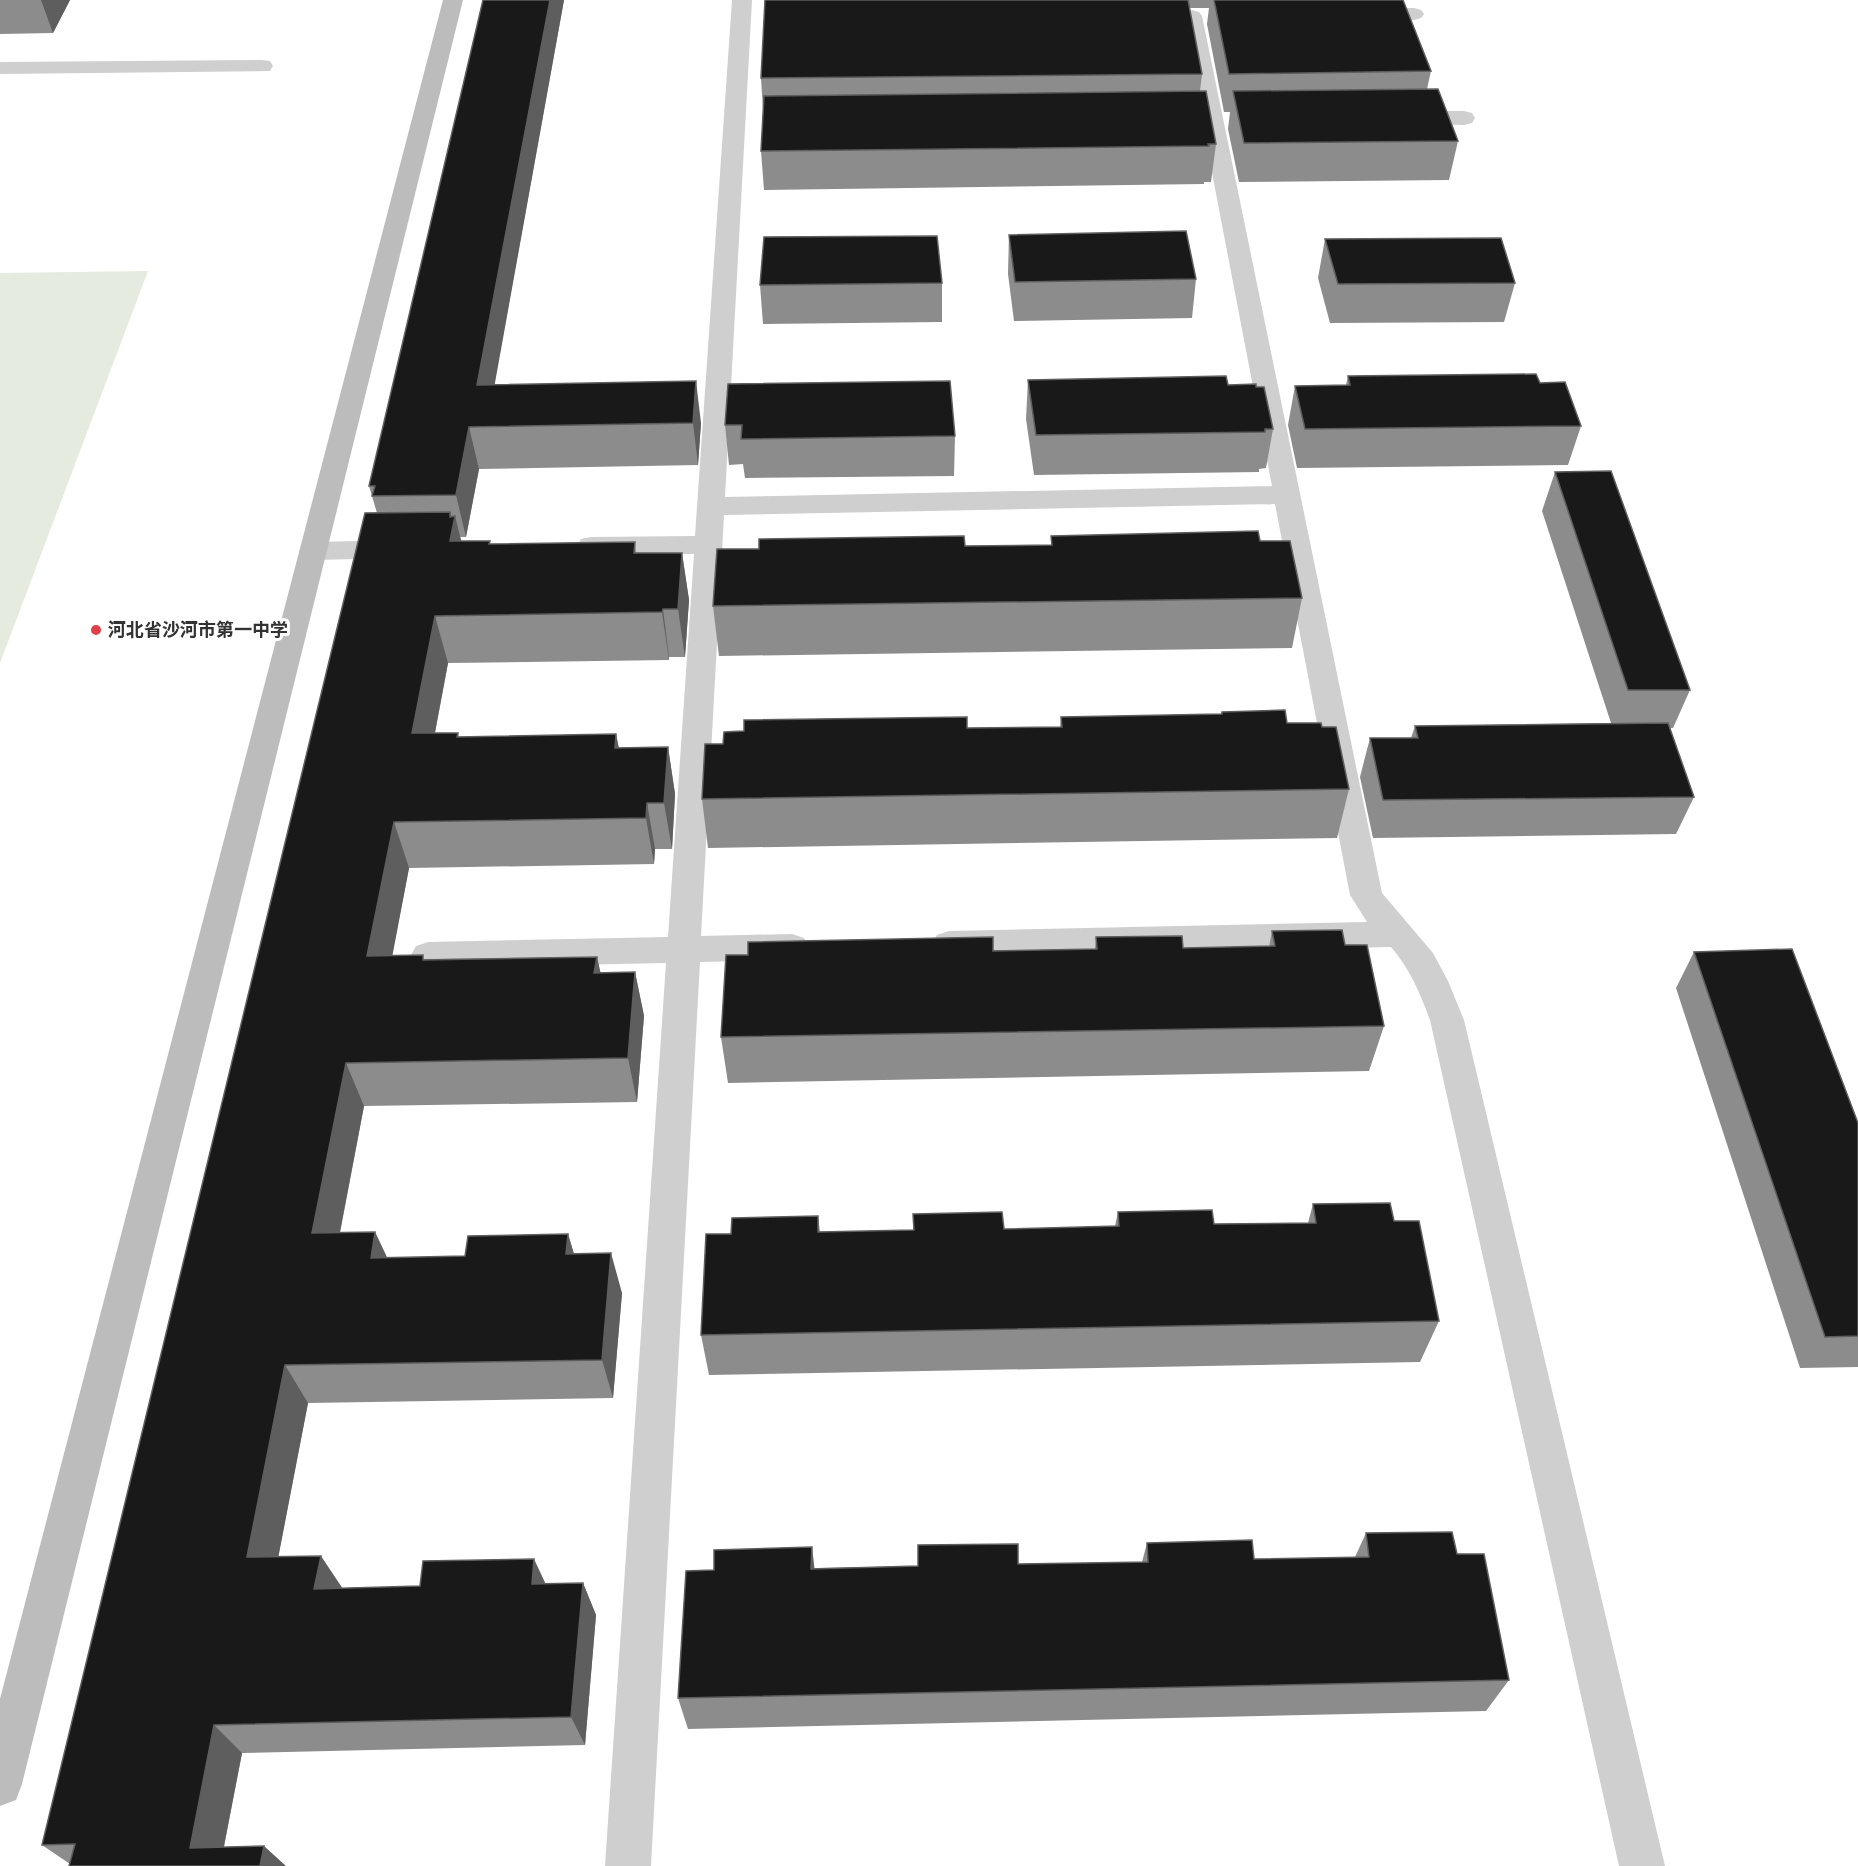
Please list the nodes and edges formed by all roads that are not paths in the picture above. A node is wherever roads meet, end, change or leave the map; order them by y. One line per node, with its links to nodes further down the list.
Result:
1 (453, 0): 14 (street)
2 (749, 13): 11 (lane)
3 (1414, 14): 4 (lane)
4 (1344, 15)
5 (1192, 16): 10 (lane)
6 (262, 66): 7 (lane)
7 (0, 68)
8 (1464, 118): 9 (lane)
9 (1380, 119)
10 (1287, 495): 11 (lane); 16 (lane)
11 (711, 506): 15 (lane)
12 (565, 547): 15 (lane)
13 (421, 549): 14 (lane)
14 (313, 551): 21 (street)
15 (716, 562): 19 (lane)
16 (1398, 934): 17 (lane); 23 (lane)
17 (922, 944)
18 (827, 946): 19 (lane)
19 (684, 950): 20 (lane); 22 (lane)
20 (428, 956)
21 (0, 1784)
22 (628, 1866)
23 (1642, 1866)

